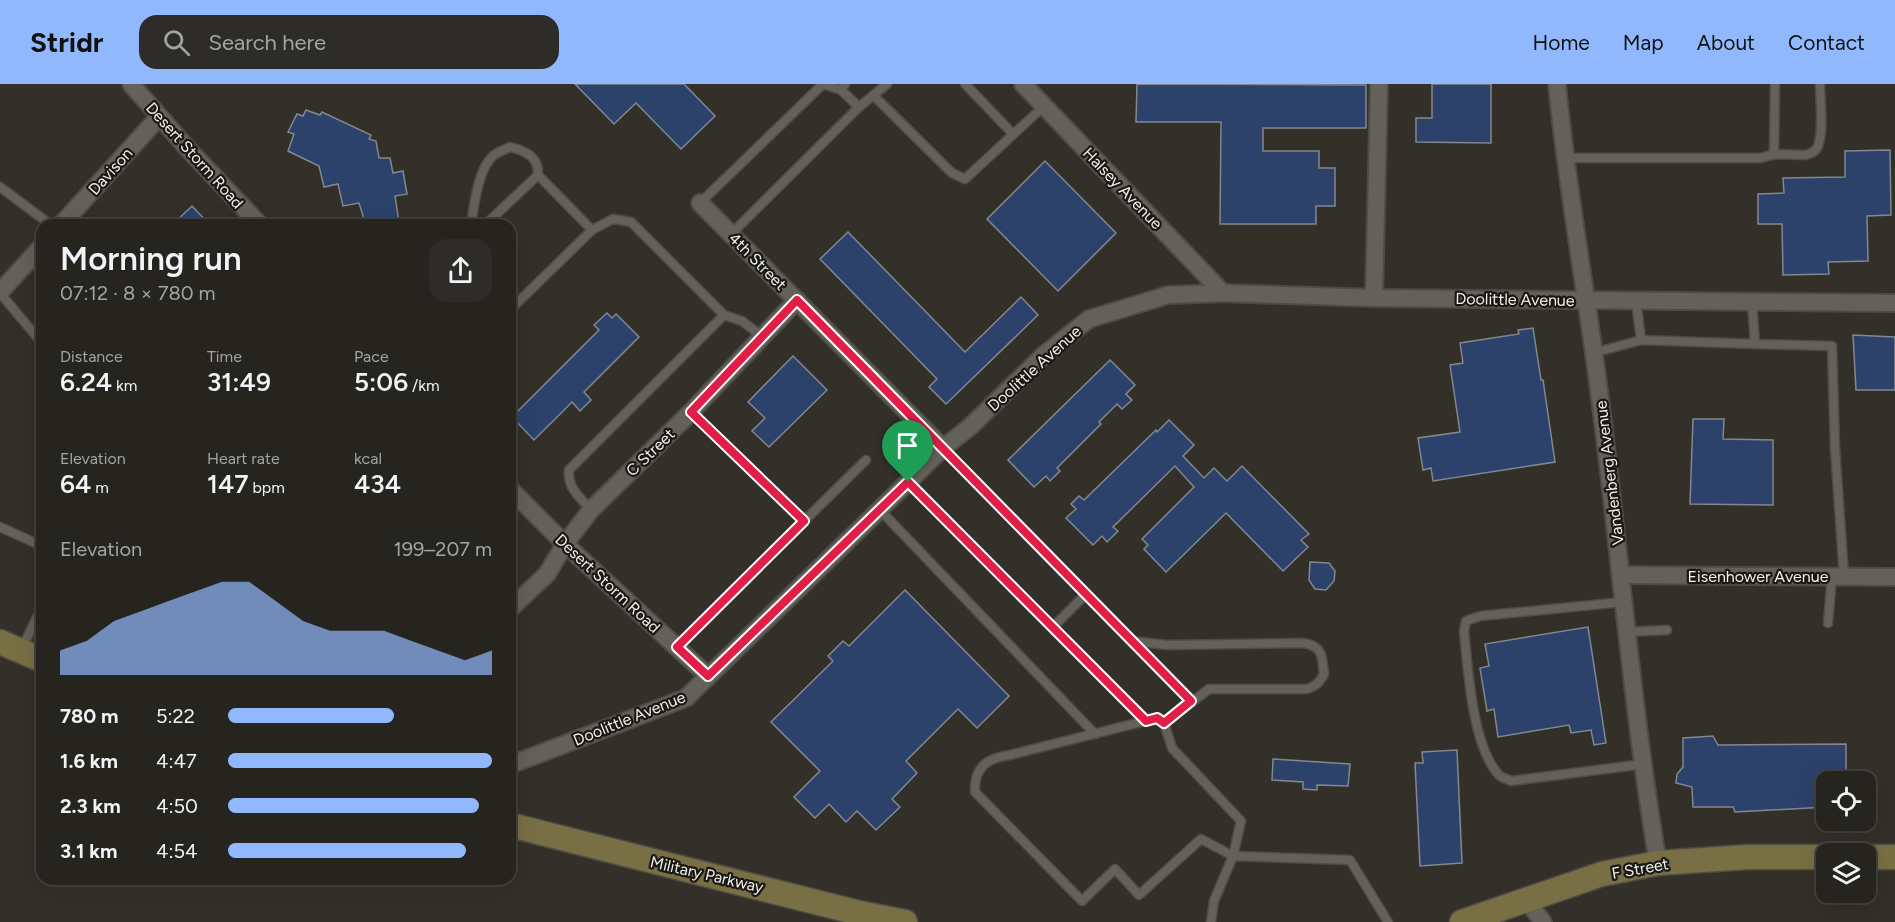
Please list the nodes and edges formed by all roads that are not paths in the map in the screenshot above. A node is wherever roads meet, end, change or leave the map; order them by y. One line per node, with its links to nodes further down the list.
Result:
1 (131, 84): 13 (street, Desert Storm Road)
2 (887, 84): 10 (lane)
3 (965, 84): 14 (lane)
4 (1023, 84): 11 (street, Halsey Avenue)
5 (1379, 84): 30 (street)
6 (1557, 84): 16 (street, Vandenberg Avenue)
7 (1775, 84): 15 (lane)
8 (1820, 84): 15 (lane)
9 (843, 87): 12 (lane); 19 (lane)
10 (874, 96): 12 (lane); 14 (lane)
11 (1044, 106): 14 (lane); 29 (street, Halsey Avenue)
12 (859, 108): 26 (lane)
13 (159, 117): 21 (street, Davison); 22 (street, Desert Storm Road)
14 (1013, 134)
15 (1774, 153): 16 (lane)
16 (1566, 158): 32 (street, Vandenberg Avenue)
17 (538, 175): 23 (lane); 24 (lane); 25 (lane)
18 (0, 187): 20 (lane)
19 (700, 202): 26 (street, 4th Street)
20 (43, 219)
21 (66, 219)
22 (254, 219)
23 (472, 219)
24 (491, 219)
25 (592, 230): 36 (lane); 37 (lane)
26 (731, 234): 31 (street, 4th Street)
27 (36, 253): 28 (street)
28 (0, 292): 38 (lane)
29 (1223, 292): 30 (street, Doolittle Avenue); 44 (street, Doolittle Avenue)
30 (1374, 297): 32 (street, Doolittle Avenue)
31 (797, 300): 39 (street, C Street); 44 (street, 4th Street)
32 (1585, 300): 33 (street, Doolittle Avenue); 42 (street, Vandenberg Avenue)
33 (1636, 300): 34 (street, Doolittle Avenue); 40 (lane)
34 (1752, 302): 35 (street, Doolittle Avenue); 41 (lane)
35 (1895, 303)
36 (516, 304)
37 (724, 315): 39 (lane); 49 (lane)
38 (36, 336)
39 (763, 337): 43 (street, C Street)
40 (1641, 340): 41 (lane); 42 (lane)
41 (1755, 344): 55 (lane)
42 (1593, 353): 54 (street, Vandenberg Avenue)
43 (691, 412): 49 (street, C Street); 50 (lane)
44 (943, 448): 46 (street, Doolittle Avenue); 57 (lane)
45 (866, 460): 50 (lane)
46 (908, 482): 48 (street, Doolittle Avenue); 62 (lane)
47 (516, 495): 53 (street, Desert Storm Road)
48 (879, 509): 68 (street, Doolittle Avenue); 72 (lane)
49 (591, 510): 53 (street, C Street)
50 (804, 521): 66 (lane)
51 (0, 527): 52 (lane)
52 (36, 543)
53 (566, 544): 59 (street, C Street); 66 (street, Desert Storm Road)
54 (1620, 575): 55 (street, Eisenhower Avenue); 58 (street, Vandenberg Avenue)
55 (1838, 576): 56 (street, Eisenhower Avenue); 61 (lane)
56 (1895, 577)
57 (1086, 594): 62 (lane); 65 (lane)
58 (1623, 602): 64 (street, Vandenberg Avenue); 74 (lane)
59 (516, 603)
60 (36, 620): 67 (lane)
61 (1828, 623)
62 (1053, 627): 70 (lane)
63 (1667, 630): 64 (lane)
64 (1626, 632): 74 (street, Vandenberg Avenue)
65 (1132, 641): 69 (lane); 69 (lane)
66 (677, 647): 68 (street, Desert Storm Road)
67 (21, 651)
68 (708, 676): 73 (street, Doolittle Avenue)
69 (1191, 701): 71 (lane)
70 (1146, 721): 71 (lane); 72 (lane)
71 (1164, 723): 76 (lane)
72 (1095, 734): 76 (lane)
73 (516, 763)
74 (1644, 764): 80 (street, Vandenberg Avenue)
75 (516, 827): 83 (street, Military Parkway)
76 (1233, 856): 84 (lane); 85 (lane)
77 (1816, 857): 80 (street, F Street)
78 (1876, 857): 79 (street)
79 (1895, 857)
80 (1658, 863): 81 (street, F Street)
81 (1527, 901): 82 (street, F Street); 87 (street)
82 (1486, 918): 86 (street, F Street)
83 (905, 922)
84 (1211, 922)
85 (1388, 922)
86 (1461, 922)
87 (1543, 922)

